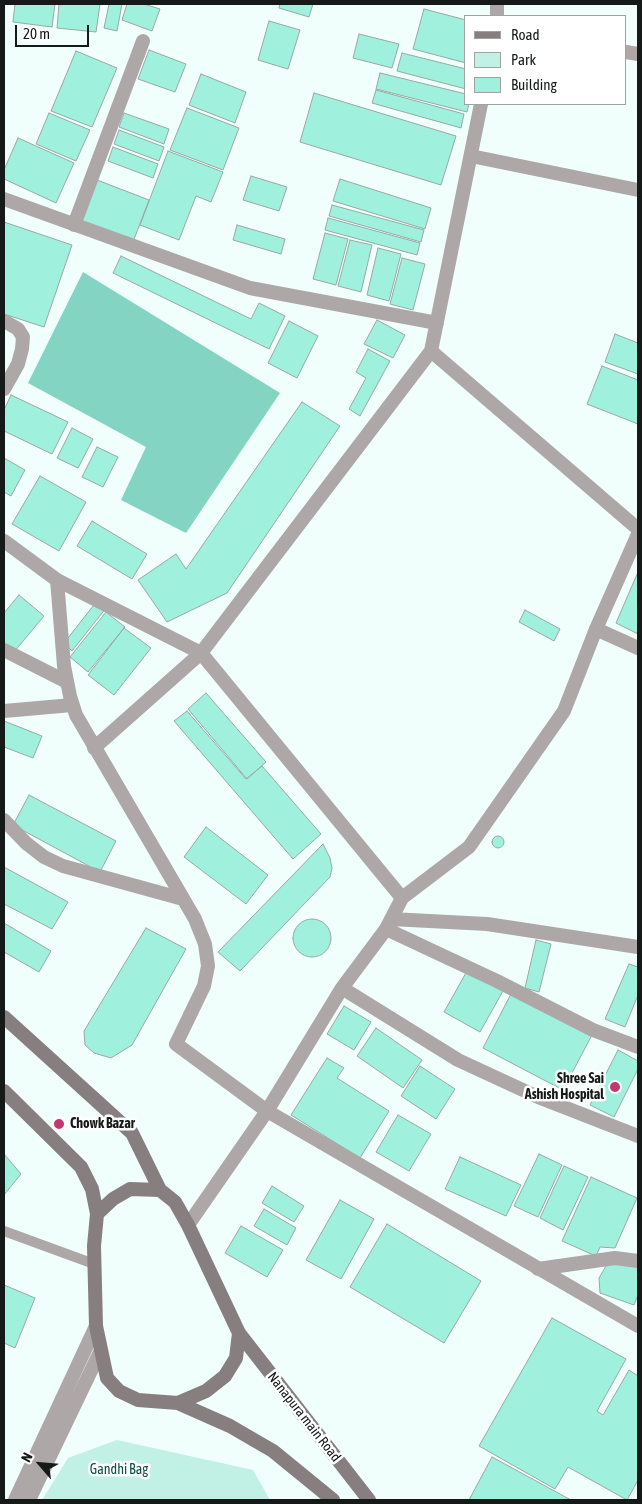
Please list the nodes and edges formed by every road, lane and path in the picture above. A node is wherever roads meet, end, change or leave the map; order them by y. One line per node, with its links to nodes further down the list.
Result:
1 (143, 40): 6 (street)
2 (481, 105): 3 (street)
3 (471, 156): 4 (street); 8 (street)
4 (638, 190)
5 (4, 198): 6 (street)
6 (74, 226): 8 (street)
7 (4, 322): 10 (street)
8 (437, 323): 9 (street)
9 (431, 351): 11 (street); 18 (street)
10 (4, 389)
11 (638, 529)
12 (638, 534): 15 (street)
13 (4, 542): 14 (street)
14 (58, 580): 18 (street); 19 (street)
15 (596, 629): 16 (street); 24 (street)
16 (638, 648)
17 (4, 650): 19 (street)
18 (201, 653): 22 (street); 24 (street)
19 (67, 682): 20 (street)
20 (72, 705): 21 (street); 22 (street)
21 (4, 711)
22 (94, 748): 25 (street)
23 (4, 820): 25 (street)
24 (402, 898): 26 (street)
25 (183, 899): 32 (street)
26 (389, 924): 27 (street); 28 (street); 30 (street)
27 (638, 947)
28 (342, 988): 32 (street); 33 (street)
29 (4, 1016): 34 (main road, Nanapura main Road)
30 (638, 1046)
31 (4, 1091): 35 (main road)
32 (267, 1111): 36 (street); 40 (street)
33 (638, 1136)
34 (160, 1190): 35 (main road); 36 (main road, Nanapura main Road)
35 (97, 1214): 39 (main road)
36 (188, 1225): 43 (main road, Nanapura main Road)
37 (4, 1231): 39 (lane)
38 (638, 1261): 40 (street)
39 (94, 1264): 41 (main road)
40 (538, 1269): 42 (street)
41 (96, 1326): 44 (main road); 46 (street)
42 (638, 1326)
43 (239, 1333): 45 (main road); 49 (main road, Nanapura main Road)
44 (100, 1352): 45 (main road); 47 (street)
45 (178, 1403): 48 (main road)
46 (15, 1500)
47 (28, 1500)
48 (333, 1500)
49 (369, 1500)

